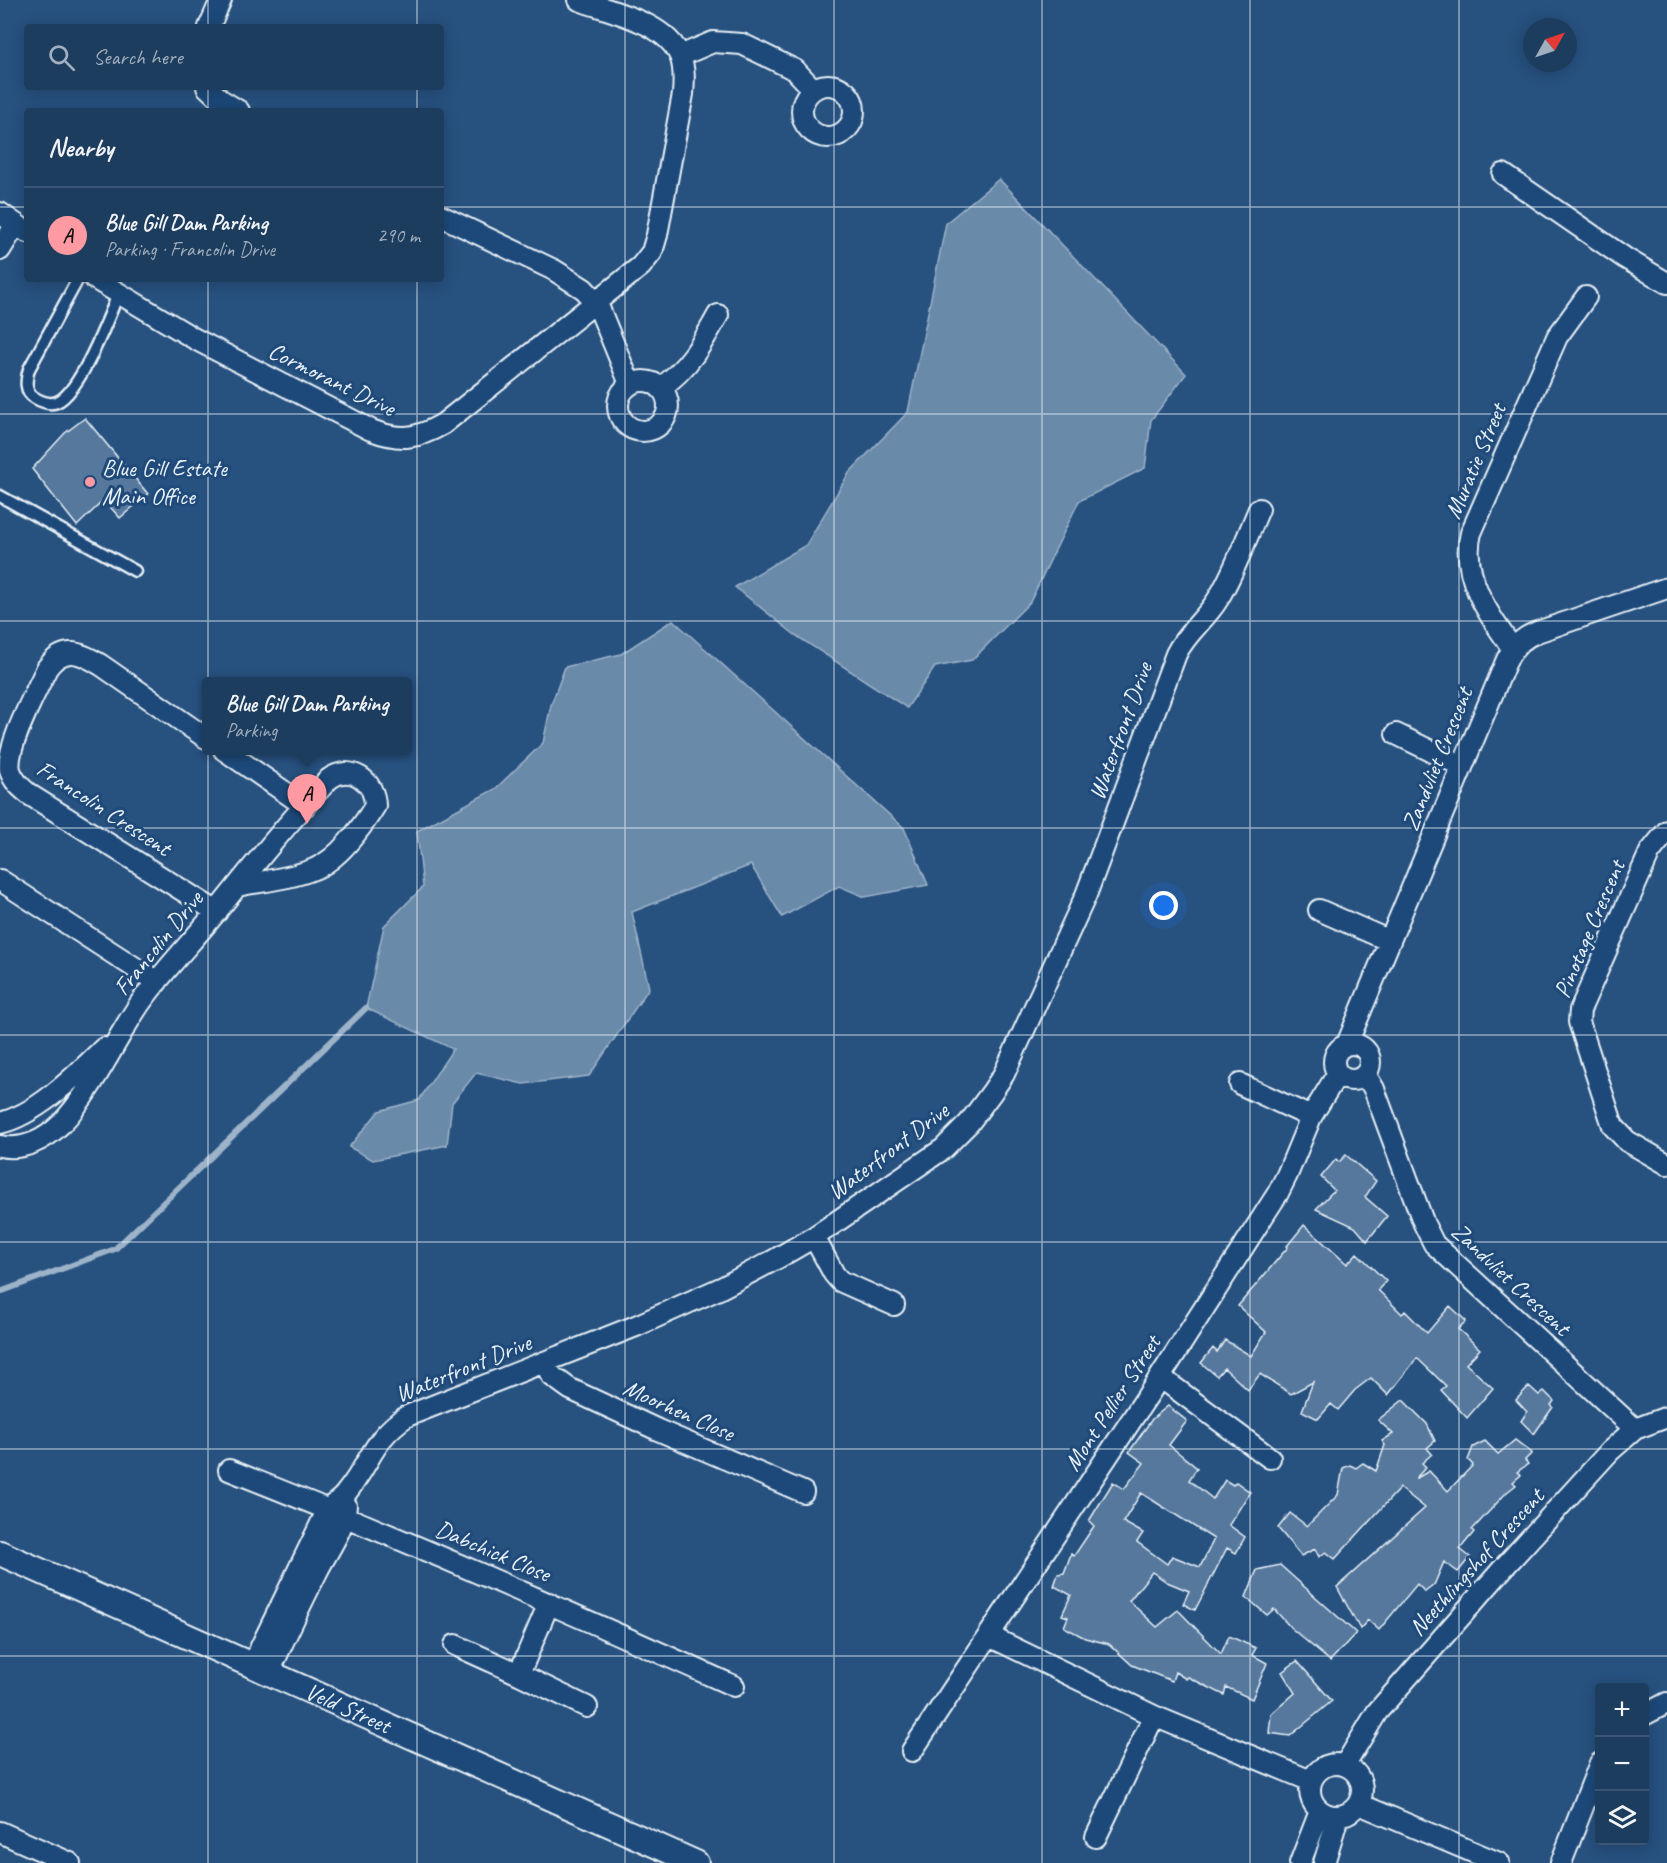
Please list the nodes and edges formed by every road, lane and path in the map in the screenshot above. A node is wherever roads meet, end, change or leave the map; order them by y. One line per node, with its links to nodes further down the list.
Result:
1 (221, 0): 3 (street)
2 (579, 0): 4 (street)
3 (210, 24)
4 (680, 56): 5 (street); 17 (street, Cormorant Drive)
5 (813, 89)
6 (210, 90): 7 (street)
7 (234, 108)
8 (1503, 174): 14 (street)
9 (444, 217): 17 (street)
10 (14, 223): 11 (street)
11 (0, 250)
12 (76, 282): 15 (lane)
13 (100, 282): 15 (street, Cormorant Drive)
14 (1667, 283)
15 (118, 294): 17 (street, Cormorant Drive)
16 (1586, 297): 25 (street, Muratie Street)
17 (597, 303): 19 (street)
18 (718, 315): 20 (street)
19 (630, 384): 20 (street); 20 (street)
20 (660, 388)
21 (0, 496): 23 (lane)
22 (1259, 509): 47 (street, Waterfront Drive)
23 (135, 571)
24 (1667, 588): 25 (street, Zandvliet Crescent)
25 (1513, 649): 29 (street, Zandvliet Crescent)
26 (202, 735): 35 (street, Francolin Crescent)
27 (1396, 735): 29 (street)
28 (231, 755): 30 (street)
29 (1462, 766): 36 (street, Zandvliet Crescent)
30 (305, 806): 33 (street, Francolin Drive); 33 (street, Francolin Drive)
31 (1667, 831): 46 (street, Pinotage Crescent)
32 (0, 880): 37 (street)
33 (237, 886): 35 (street, Francolin Drive)
34 (1319, 910): 36 (street)
35 (217, 912): 37 (street, Francolin Drive)
36 (1390, 941): 39 (street, Zandvliet Crescent)
37 (157, 982): 38 (street, Francolin Drive)
38 (120, 1033): 44 (street, Francolin Drive); 45 (street, Francolin Drive)
39 (1347, 1044): 40 (street); 41 (street)
40 (1338, 1073): 41 (street); 43 (street, Mont Pellier Street)
41 (1365, 1074): 52 (street, Zandvliet Crescent)
42 (1240, 1084): 43 (street)
43 (1311, 1117): 50 (street, Mont Pellier Street)
44 (0, 1123)
45 (0, 1146)
46 (1667, 1164)
47 (813, 1238): 48 (street); 49 (street, Waterfront Drive)
48 (894, 1305)
49 (544, 1362): 55 (street, Moorhen Close); 56 (street, Waterfront Drive)
50 (1160, 1377): 53 (street); 59 (street, Mont Pellier Street)
51 (1667, 1417): 52 (street, Neethlingshof Crescent)
52 (1635, 1428): 69 (street, Neethlingshof Crescent)
53 (1270, 1458)
54 (229, 1470): 56 (street, Dabchick Close)
55 (803, 1492)
56 (337, 1512): 58 (street, Dabchick Close); 61 (street, Waterfront Drive)
57 (0, 1553): 61 (street, Veld Street)
58 (549, 1603): 62 (street); 63 (street, Dabchick Close)
59 (989, 1636): 67 (street); 68 (street, Mont Pellier Street)
60 (454, 1645): 62 (street)
61 (260, 1669): 77 (street, Veld Street)
62 (519, 1674): 65 (street)
63 (734, 1686)
64 (1667, 1703): 66 (street)
65 (587, 1707)
66 (1649, 1712)
67 (1154, 1716): 71 (street); 75 (street)
68 (912, 1751)
69 (1345, 1765): 71 (street); 72 (street)
70 (1595, 1774): 81 (street)
71 (1311, 1781): 73 (street)
72 (1359, 1804): 73 (street); 80 (street)
73 (1329, 1814): 78 (street); 79 (street)
74 (0, 1832): 76 (street)
75 (1096, 1837)
76 (70, 1863)
77 (696, 1863)
78 (1300, 1863)
79 (1324, 1863)
80 (1499, 1863)
81 (1561, 1863)

